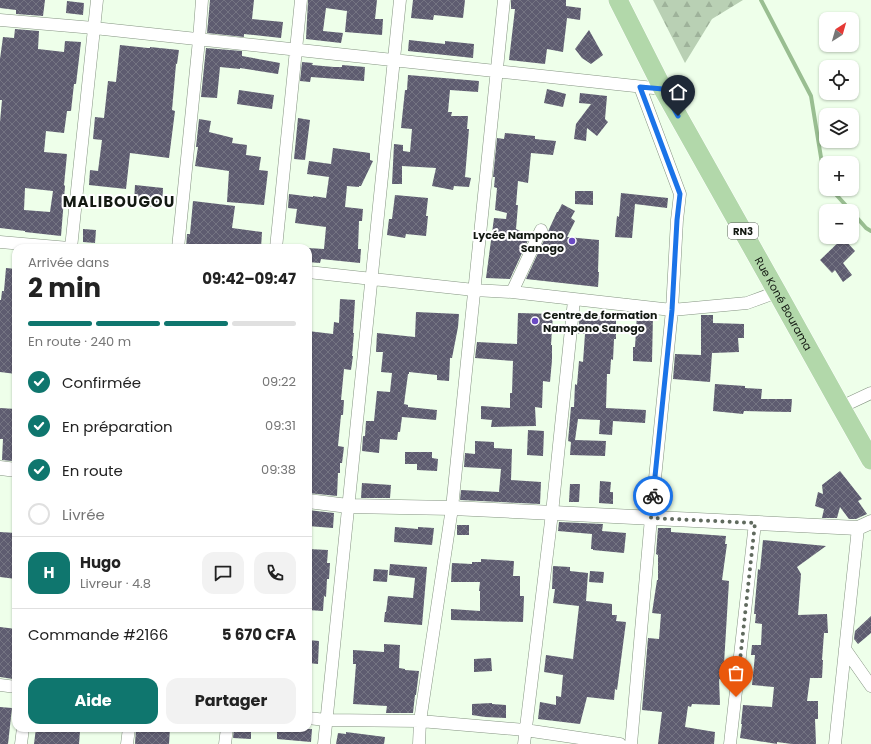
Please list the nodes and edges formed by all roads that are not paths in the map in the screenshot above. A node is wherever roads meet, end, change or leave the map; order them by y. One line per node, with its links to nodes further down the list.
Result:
1 (97, 0): 8 (street)
2 (202, 0): 9 (street)
3 (301, 0): 10 (street)
4 (400, 0): 11 (street)
5 (504, 0): 12 (street)
6 (618, 0): 14 (highway, Rue Koné Bourama / RN3)
7 (0, 20): 8 (street)
8 (94, 28): 9 (street); 18 (street)
9 (199, 40): 10 (street); 19 (street)
10 (296, 50): 11 (street); 20 (street)
11 (394, 60): 12 (street); 22 (street)
12 (496, 72): 13 (street); 23 (street)
13 (640, 87): 14 (street); 27 (street)
14 (663, 89): 25 (highway, Rue Koné Bourama / RN3)
15 (541, 230): 24 (street)
16 (0, 242): 17 (street)
17 (23, 244)
18 (70, 244)
19 (178, 244)
20 (276, 244)
21 (312, 272): 22 (street)
22 (371, 279): 23 (street); 34 (street)
23 (474, 290): 24 (street); 35 (street)
24 (512, 292): 26 (street)
25 (778, 292): 27 (street); 29 (highway, Rue Koné Bourama / RN3)
26 (574, 300): 27 (street); 36 (street)
27 (672, 310): 37 (street)
28 (871, 393): 29 (street)
29 (840, 407): 30 (highway, Rue Koné Bourama / RN3)
30 (871, 460)
31 (0, 468): 32 (street)
32 (12, 470)
33 (312, 502): 34 (street)
34 (348, 506): 35 (street); 46 (street)
35 (452, 508): 36 (street); 47 (street)
36 (552, 513): 37 (street); 48 (street)
37 (651, 518): 39 (street); 59 (street)
38 (871, 522): 40 (street)
39 (755, 523): 40 (street); 60 (street)
40 (858, 528): 41 (street)
41 (845, 649): 44 (street); 61 (street)
42 (0, 685): 43 (street)
43 (12, 686)
44 (871, 686)
45 (312, 718): 46 (street)
46 (326, 720): 47 (street); 55 (street)
47 (420, 722): 48 (street); 56 (street)
48 (525, 730): 57 (street); 58 (street)
49 (22, 732): 52 (street)
50 (128, 732): 53 (street)
51 (226, 732): 54 (street)
52 (21, 744)
53 (127, 744)
54 (225, 744)
55 (324, 744)
56 (419, 744)
57 (524, 744)
58 (620, 744)
59 (631, 744)
60 (730, 744)
61 (834, 744)

